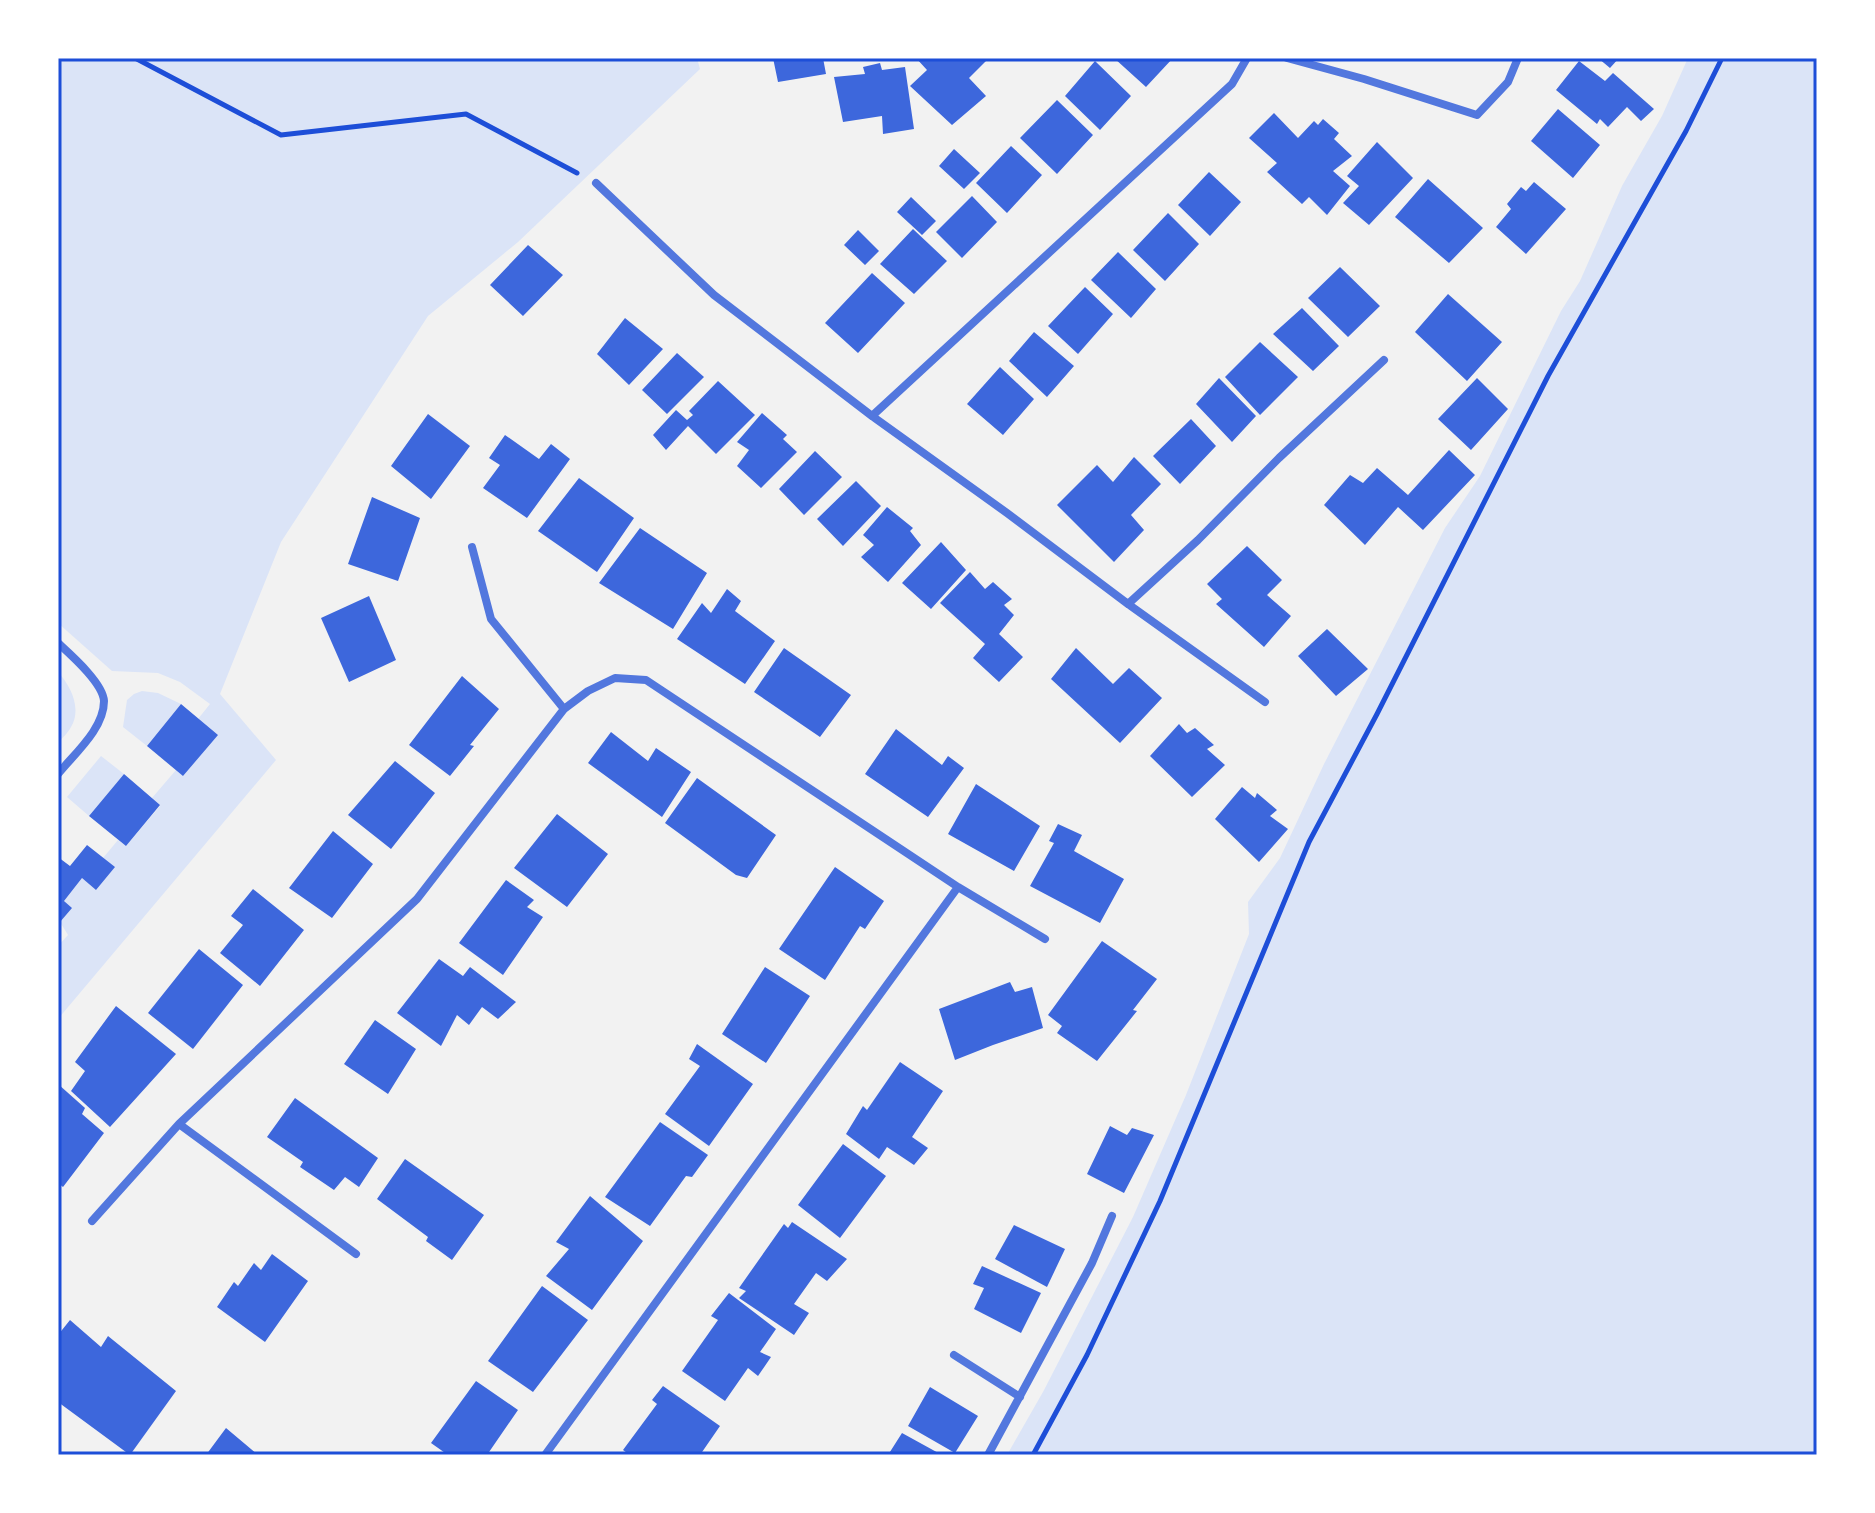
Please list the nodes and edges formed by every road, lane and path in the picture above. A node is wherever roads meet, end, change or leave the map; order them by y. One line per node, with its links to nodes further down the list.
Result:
1 (135, 58): 6 (path)
2 (1247, 58): 8 (street)
3 (1287, 58): 4 (street)
4 (1518, 58)
5 (1722, 58): 25 (path)
6 (596, 183): 8 (street)
7 (1384, 360): 10 (street)
8 (872, 416): 10 (street)
9 (472, 547): 13 (street)
10 (1128, 604): 12 (street)
11 (58, 643): 14 (street)
12 (1265, 702)
13 (564, 709): 15 (street); 17 (street)
14 (58, 774)
15 (958, 887): 16 (street); 23 (street)
16 (1045, 939)
17 (179, 1124): 19 (street); 20 (street)
18 (1112, 1216): 22 (street)
19 (92, 1221)
20 (356, 1254)
21 (954, 1355): 22 (street)
22 (1020, 1397): 24 (street)
23 (545, 1455)
24 (988, 1455)
25 (1033, 1455)

